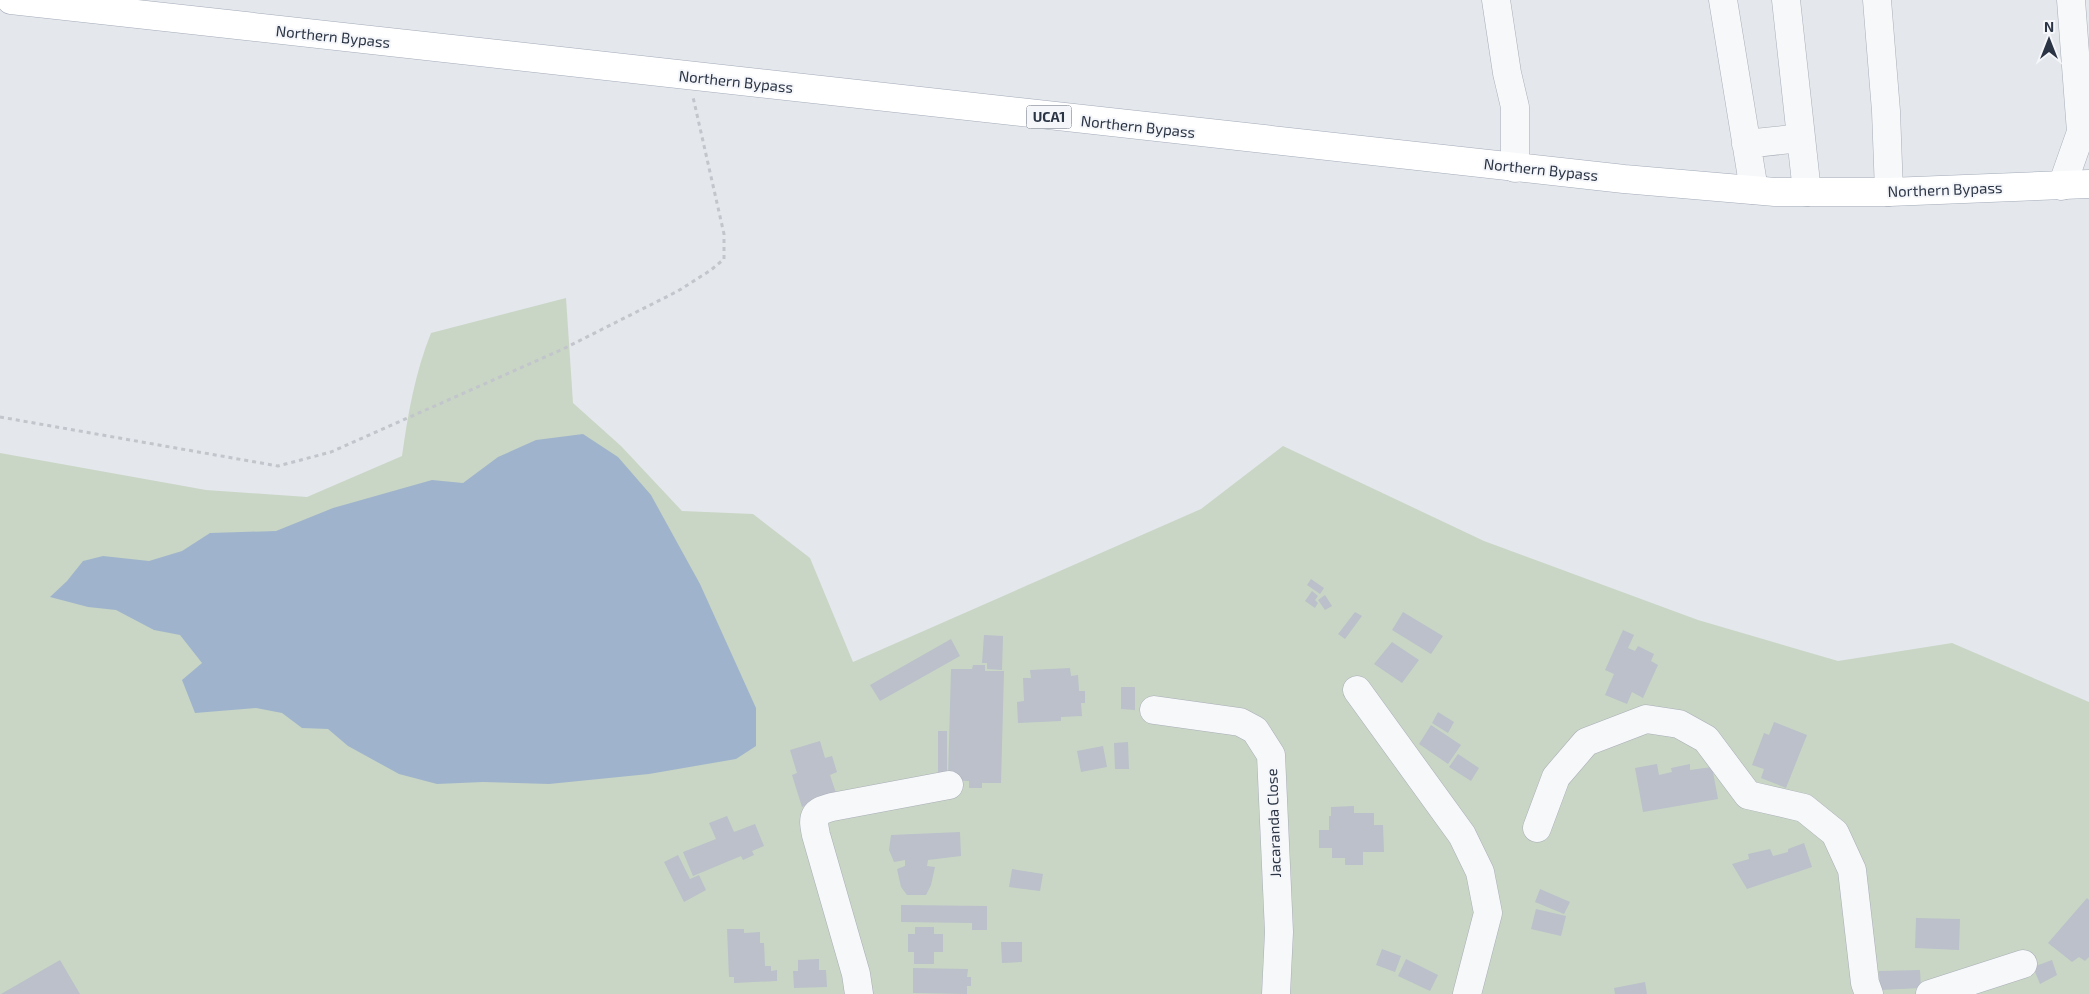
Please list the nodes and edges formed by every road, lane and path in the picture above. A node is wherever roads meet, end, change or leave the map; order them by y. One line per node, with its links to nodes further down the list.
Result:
1 (11, 0): 7 (main road, Northern Bypass / UCA1)
2 (1496, 0): 11 (street)
3 (1723, 0): 10 (street)
4 (1786, 0): 9 (street)
5 (1877, 0): 16 (street)
6 (2071, 0): 8 (street)
7 (688, 77): 11 (main road, Northern Bypass / UCA1); 17 (path)
8 (2085, 132): 13 (street)
9 (1801, 138): 10 (street); 15 (street)
10 (1746, 144): 14 (street)
11 (1515, 168): 14 (main road, Northern Bypass / UCA1)
12 (2089, 184): 13 (main road, Northern Bypass / UCA1)
13 (2062, 186): 16 (main road, Northern Bypass / UCA1)
14 (1754, 190): 15 (main road, Northern Bypass / UCA1)
15 (1807, 192): 16 (main road, Northern Bypass / UCA1)
16 (1889, 192)
17 (0, 417)
18 (1357, 690): 25 (street)
19 (1154, 710): 24 (street, Jacaranda Close)
20 (949, 786): 23 (street)
21 (1537, 828): 26 (street)
22 (2022, 964): 27 (street)
23 (859, 994)
24 (1276, 994)
25 (1467, 994)
26 (1870, 994)
27 (1930, 994)

